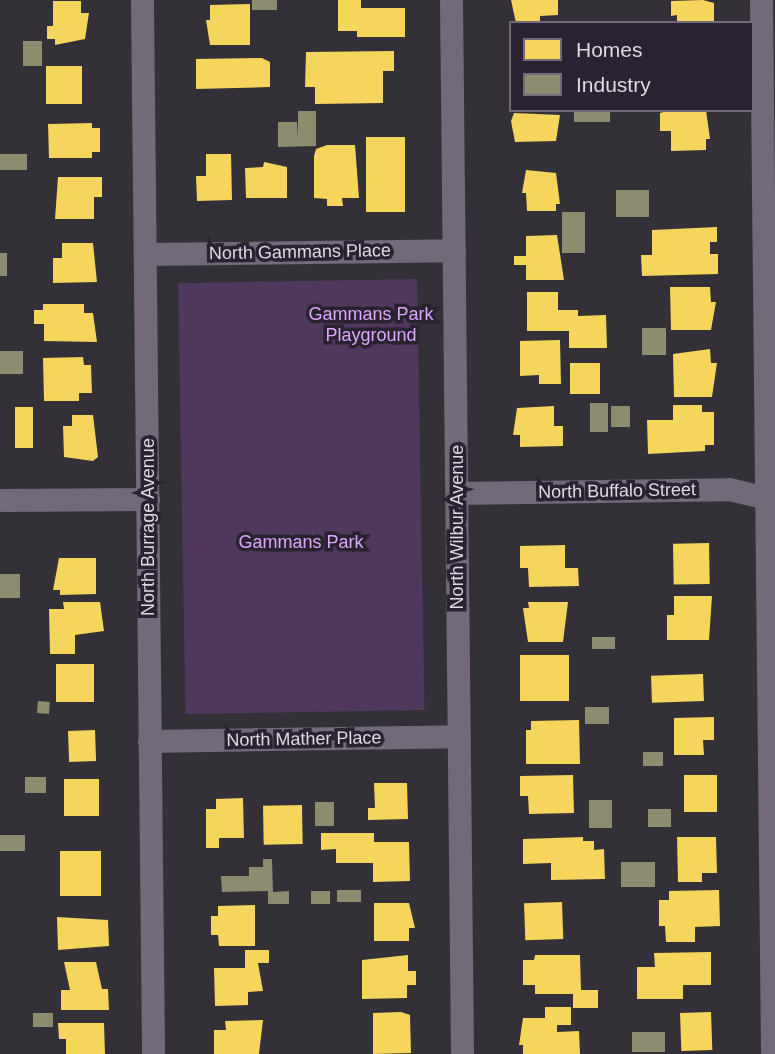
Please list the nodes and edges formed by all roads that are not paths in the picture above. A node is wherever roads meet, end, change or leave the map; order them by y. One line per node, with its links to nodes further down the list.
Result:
1 (142, 0): 5 (street, North Burrage Avenue)
2 (451, 0): 4 (street, North Wilbur Avenue)
3 (761, 0): 8 (street)
4 (454, 250): 5 (street, North Gammans Place); 6 (street, North Wilbur Avenue)
5 (145, 254): 7 (street, North Burrage Avenue)
6 (457, 493): 8 (street, North Buffalo Street); 10 (street, North Wilbur Avenue)
7 (148, 499): 9 (street); 11 (street, North Burrage Avenue)
8 (772, 499): 14 (street)
9 (0, 500)
10 (459, 736): 11 (street, North Mather Place); 13 (street, North Wilbur Avenue)
11 (149, 741): 12 (street, North Burrage Avenue)
12 (153, 1054)
13 (462, 1054)
14 (772, 1054)

